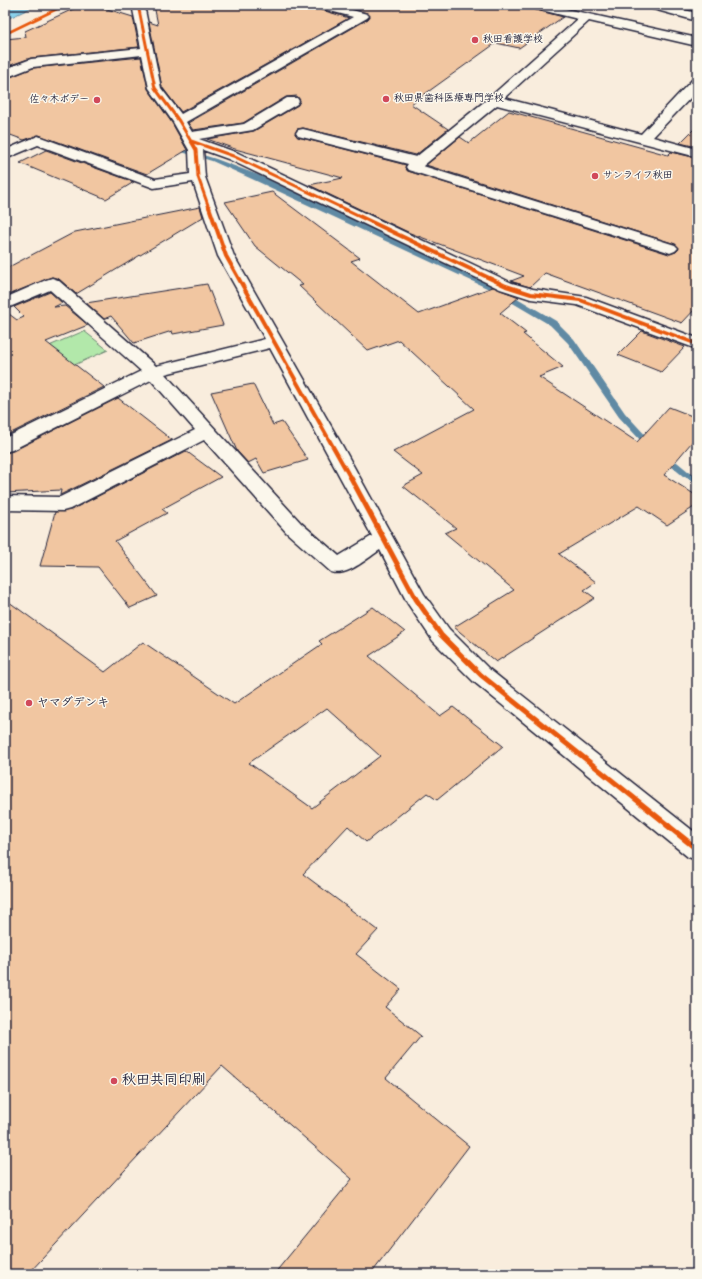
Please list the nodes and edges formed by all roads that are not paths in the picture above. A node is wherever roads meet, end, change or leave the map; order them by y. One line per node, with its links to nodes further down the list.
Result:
1 (138, 5): 9 (street)
2 (319, 5): 5 (street)
3 (533, 5): 6 (street)
4 (650, 5): 7 (street)
5 (349, 8): 14 (street)
6 (587, 17): 8 (street); 12 (street)
7 (697, 17)
8 (697, 42)
9 (148, 51): 10 (street); 14 (street)
10 (5, 74)
11 (697, 83): 16 (street)
12 (495, 100): 16 (street); 20 (street)
13 (292, 101): 18 (street)
14 (179, 122): 18 (street)
15 (303, 133): 20 (street)
16 (644, 139): 17 (street)
17 (697, 152)
18 (194, 154): 19 (street); 23 (street); 24 (street)
19 (5, 156)
20 (419, 162): 21 (street)
21 (670, 248)
22 (5, 304): 25 (street)
23 (275, 342): 25 (street); 29 (street)
24 (697, 344)
25 (153, 372): 26 (street); 27 (street)
26 (207, 431): 28 (street); 29 (street)
27 (5, 446)
28 (5, 503)
29 (384, 538): 30 (street)
30 (697, 848)

